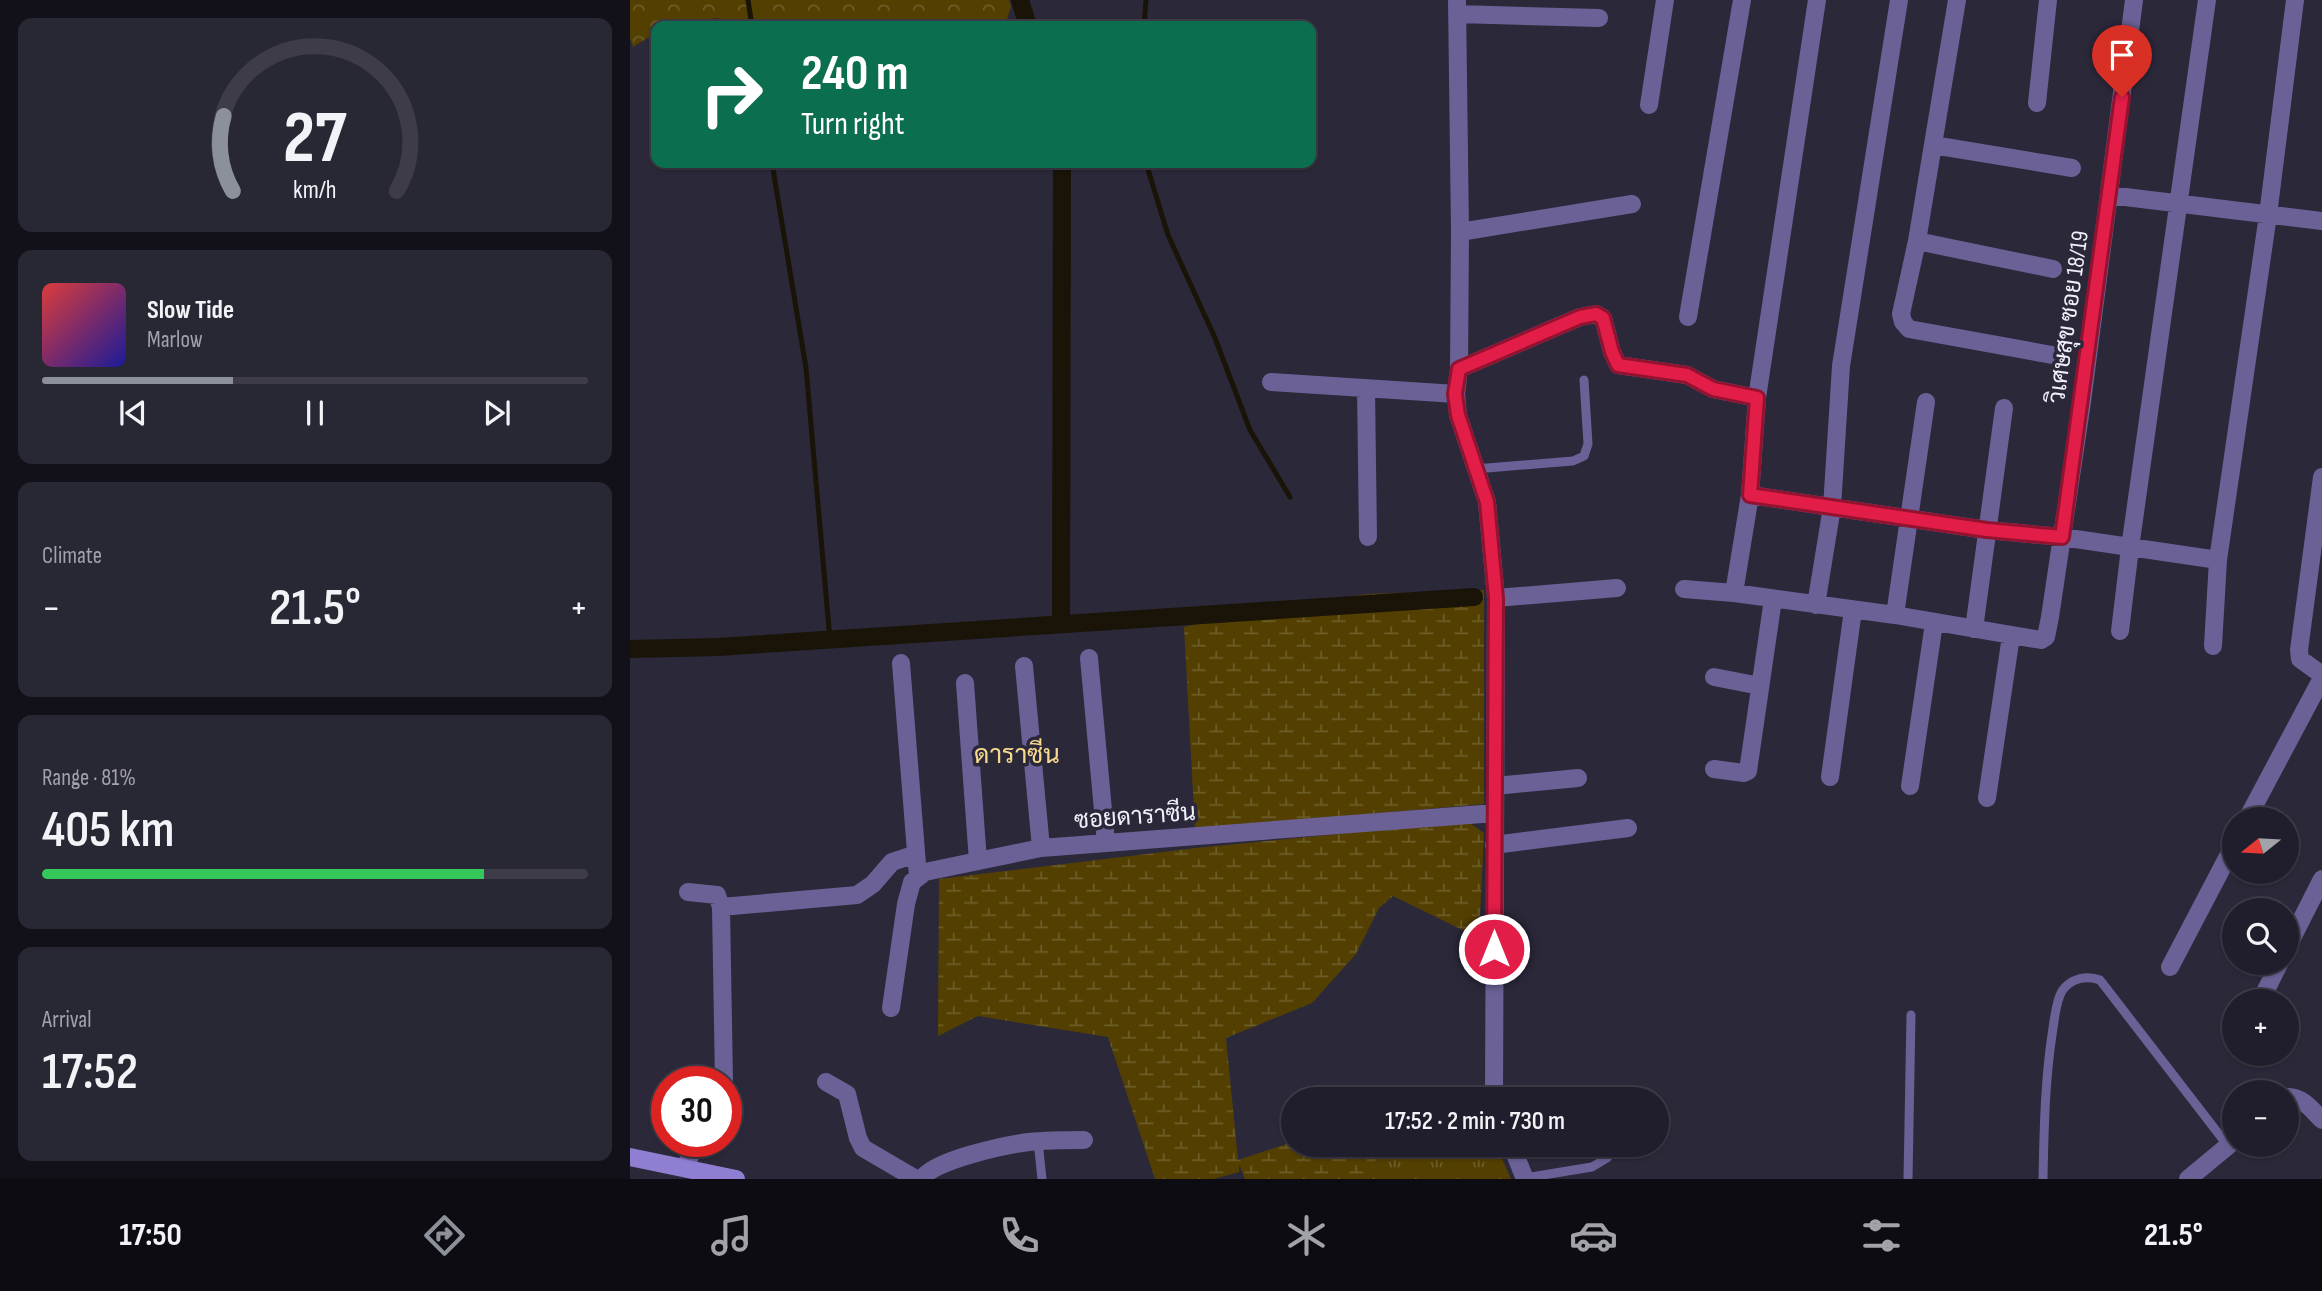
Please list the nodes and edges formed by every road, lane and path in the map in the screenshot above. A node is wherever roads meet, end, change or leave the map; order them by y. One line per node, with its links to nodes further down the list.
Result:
1 (1665, 0): 13 (street)
2 (1742, 0): 24 (street)
3 (1818, 0): 31 (street)
4 (1899, 0): 37 (street)
5 (1957, 0): 14 (street)
6 (2048, 0): 12 (street)
7 (2134, 0): 16 (street, วิเศษสุข ซอย 18/19)
8 (2207, 0): 18 (street)
9 (2295, 0): 19 (street)
10 (1457, 7): 11 (street); 21 (street)
11 (1599, 18)
12 (2037, 103)
13 (1649, 105)
14 (1933, 145): 15 (street); 22 (street)
15 (2072, 168)
16 (2109, 195): 18 (street); 42 (street, วิเศษสุข ซอย 18/19)
17 (1632, 204): 21 (street)
18 (2179, 204): 19 (street); 43 (street)
19 (2268, 215): 20 (street); 44 (street)
20 (2322, 221)
21 (1460, 232): 26 (street)
22 (1917, 241): 23 (street); 25 (street)
23 (2053, 269)
24 (1688, 317)
25 (2052, 355)
26 (1459, 369): 30 (street); 31 (street)
27 (1584, 380): 34 (lane)
28 (1271, 382): 29 (street)
29 (1366, 388): 30 (street); 41 (street)
30 (1455, 394): 34 (street)
31 (1757, 398): 36 (street)
32 (1926, 402): 39 (street)
33 (2004, 408): 40 (street)
34 (1475, 468): 48 (street)
35 (2322, 477): 38 (street)
36 (1750, 495): 37 (street); 47 (street)
37 (1832, 507): 39 (street); 50 (street)
38 (2320, 507): 62 (street)
39 (1909, 518): 40 (street); 52 (street)
40 (1987, 530): 42 (street); 54 (street)
41 (1368, 537)
42 (2062, 537): 43 (street); 56 (street, วิเศษสุข ซอย 18/19)
43 (2130, 548): 44 (street); 55 (street)
44 (2218, 560): 57 (street)
45 (1617, 588): 48 (street)
46 (1684, 589): 47 (street)
47 (1734, 593): 49 (street)
48 (1496, 598): 68 (street)
49 (1773, 598): 50 (street); 64 (street)
50 (1816, 605): 51 (street)
51 (1853, 610): 52 (street); 66 (street)
52 (1895, 615): 53 (street)
53 (1934, 623): 54 (street); 69 (street)
54 (1974, 629): 56 (street)
55 (2120, 631)
56 (2011, 636): 70 (street)
57 (2213, 646)
58 (1089, 657): 74 (street)
59 (901, 663): 77 (street)
60 (1024, 666): 76 (street)
61 (1714, 677): 64 (street)
62 (2322, 677): 71 (street)
63 (965, 683): 78 (street)
64 (1760, 686): 65 (street)
65 (1714, 769)
66 (1830, 776)
67 (1578, 778): 68 (street)
68 (1495, 786): 72 (street)
69 (1910, 786)
70 (1987, 798)
71 (2253, 807)
72 (1494, 813): 74 (street, ซอยดาราซีน); 75 (street)
73 (1628, 828): 75 (street)
74 (1106, 843): 76 (street, ซอยดาราซีน)
75 (1494, 845): 90 (street)
76 (1041, 848): 78 (street, ซอยดาราซีน)
77 (916, 854): 80 (street); 83 (street)
78 (978, 861): 80 (street, ซอยดาราซีน)
79 (2222, 868): 85 (street)
80 (918, 877): 86 (street)
81 (2322, 879): 84 (street)
82 (688, 892): 83 (street)
83 (721, 907): 88 (street)
84 (2299, 924)
85 (2170, 967)
86 (891, 1008)
87 (1911, 1015): 107 (lane)
88 (724, 1066)
89 (826, 1082): 103 (street)
90 (1494, 1087)
91 (2299, 1099): 92 (street)
92 (2322, 1120)
93 (2222, 1132): 108 (lane)
94 (1084, 1140): 95 (street)
95 (1038, 1141): 104 (street); 105 (lane)
96 (2222, 1151): 109 (street)
97 (630, 1157): 101 (street)
98 (690, 1157): 101 (street)
99 (1516, 1157): 106 (street)
100 (1607, 1157): 106 (lane)
101 (685, 1167): 102 (street)
102 (736, 1179)
103 (916, 1179)
104 (922, 1179)
105 (1042, 1179)
106 (1525, 1179)
107 (1908, 1179)
108 (2043, 1179)
109 (2188, 1179)

